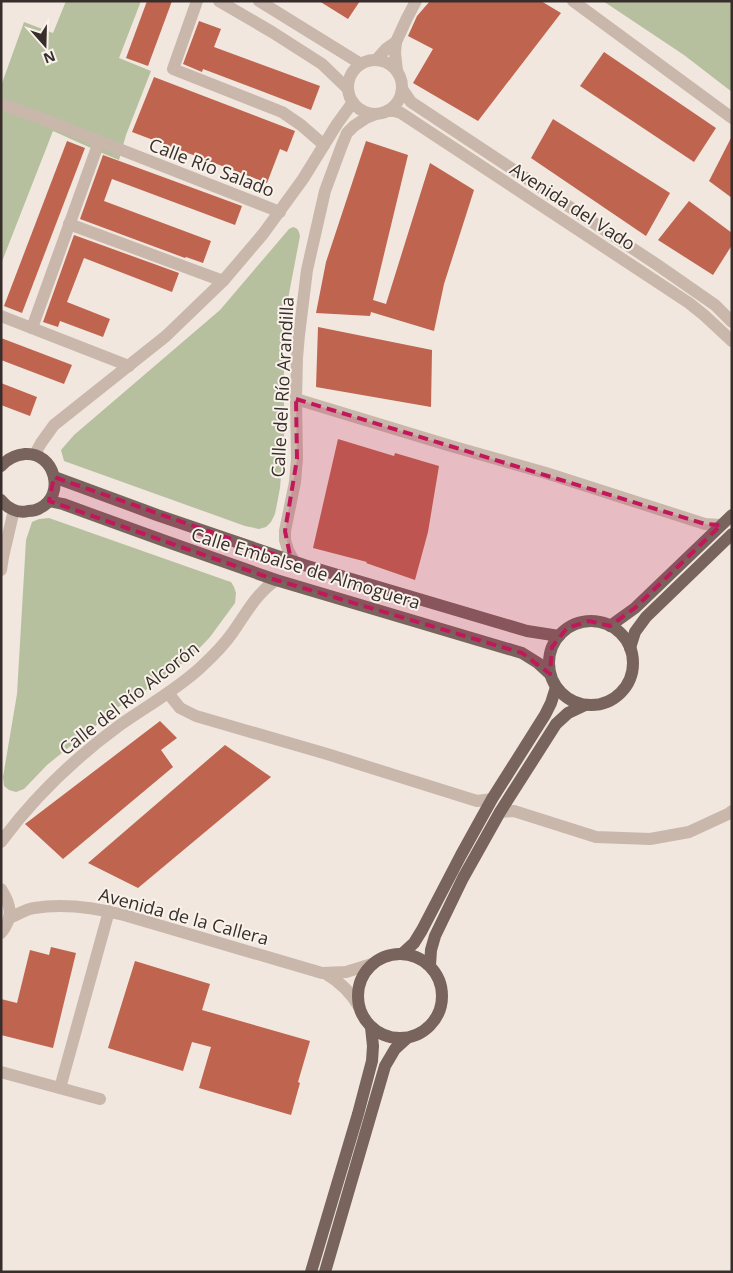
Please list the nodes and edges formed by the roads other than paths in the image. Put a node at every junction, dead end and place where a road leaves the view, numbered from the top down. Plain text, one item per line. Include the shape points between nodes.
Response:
1 (197, 1) edge
2 (218, 1) edge
3 (259, 1) edge
4 (416, 1) edge
5 (573, 1) edge
6 (396, 42) junction
7 (376, 60) junction
8 (361, 64) junction
9 (397, 71) junction
10 (348, 89) junction
11 (402, 89) junction
12 (353, 102) junction
13 (1, 104) edge
14 (389, 111) junction
15 (376, 114) junction
16 (732, 118) edge
17 (324, 145) junction
18 (98, 146) junction
19 (280, 212) junction
20 (69, 224) junction
21 (223, 281) junction
22 (1, 316) edge
23 (732, 322) edge
24 (32, 328) junction
25 (732, 341) edge
26 (129, 366) junction
27 (296, 399) junction
28 (35, 454) junction
29 (3, 461) edge
30 (54, 477) junction
31 (1, 500) edge
32 (49, 501) junction
33 (14, 510) junction
34 (732, 515) edge
35 (721, 525) junction
36 (732, 534) edge
37 (294, 561) junction
38 (1, 570) edge
39 (276, 580) junction
40 (610, 626) junction
41 (559, 636) junction
42 (630, 648) junction
43 (550, 674) junction
44 (556, 687) junction
45 (168, 693) junction
46 (585, 705) junction
47 (492, 799) junction
48 (732, 811) edge
49 (500, 812) junction
50 (1, 842) edge
51 (4, 894) edge
52 (32, 908) junction
53 (109, 911) junction
54 (9, 918) junction
55 (1, 933) edge
56 (402, 954) junction
57 (372, 964) junction
58 (430, 965) junction
59 (325, 973) junction
60 (359, 1008) junction
61 (371, 1027) junction
62 (407, 1038) junction
63 (1, 1072) edge
64 (60, 1088) junction
65 (100, 1099) dead end
66 (311, 1272) edge
67 (325, 1272) edge

1 - 17 street via 173,69 282,112
2 - 10 street via 322,64
3 - 8 street
4 - 6 street
5 - 16 street
6 - 7 street
6 - 9 street
7 - 8 street
7 - 9 street via 384,61
8 - 10 street via 353,72
9 - 11 street
10 - 12 street
11 - 14 street via 400,99
11 - 23 street, Avenida del Vado via 411,102 656,264 715,305
12 - 15 street via 361,111
12 - 17 street
13 - 18 street, Calle Río Salado
14 - 15 street
14 - 25 street, Avenida del Vado via 401,113 690,303
15 - 27 street, Calle del Río Arandilla via 347,133 326,192 307,270
17 - 19 street
18 - 19 street, Calle Río Salado via 132,154
18 - 20 street
19 - 21 street
20 - 21 street
20 - 24 street
21 - 26 street via 166,336
22 - 24 street
24 - 26 street
26 - 28 street via 54,425
27 - 35 street via 705,524
27 - 37 street, Calle del Río Arandilla via 297,459 285,531 288,550
28 - 29 main road
28 - 30 main road via 50,466
30 - 32 main road via 54,490
30 - 37 main road, Calle Embalse de Almoguera
31 - 33 main road
32 - 33 main road via 26,512
32 - 39 main road, Calle Embalse de Almoguera
33 - 38 street
34 - 35 main road
35 - 40 main road via 636,608
36 - 42 main road via 646,618 635,632
37 - 41 main road, Calle Embalse de Almoguera via 527,631
39 - 43 main road, Calle Embalse de Almoguera via 522,653
39 - 45 street, Calle del Río Alcorón via 253,602 214,654
40 - 41 main road via 588,621 567,628
40 - 42 main road via 626,639
41 - 43 main road via 552,647
42 - 46 main road via 632,674 624,689 612,700
43 - 44 main road
44 - 46 main road via 564,696
44 - 47 main road via 545,715
45 - 47 street via 180,708 196,716 477,801
45 - 50 street, Calle del Río Alcorón via 93,746 34,801
46 - 49 main road via 568,713 556,724
47 - 56 main road via 422,930
48 - 49 street via 689,832 650,839 596,837 514,811
49 - 58 main road via 435,936
51 - 52 street, Avenida de la Callera
51 - 54 street via 10,908
52 - 53 street, Avenida de la Callera
52 - 54 street, Avenida de la Callera
53 - 59 street, Avenida de la Callera
53 - 64 street
54 - 55 street
56 - 57 main road via 393,954
56 - 58 main road via 412,955
57 - 59 street, Avenida de la Callera via 346,972
57 - 60 main road via 360,984
58 - 62 main road via 442,989 441,1009 432,1024
59 - 60 street, Avenida de la Callera via 341,984
60 - 61 main road
61 - 62 main road via 389,1038
61 - 66 main road via 372,1061
62 - 67 main road via 395,1049 386,1066
63 - 64 street
64 - 65 street

